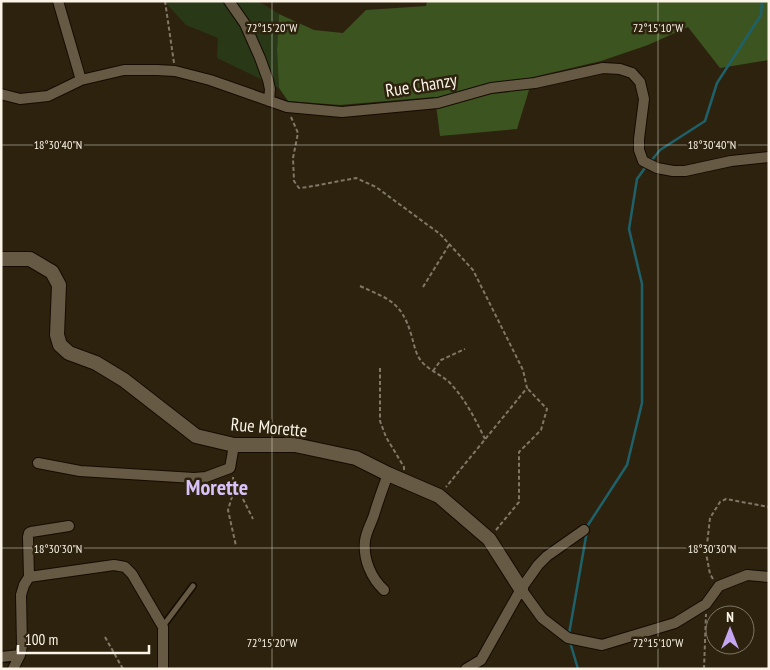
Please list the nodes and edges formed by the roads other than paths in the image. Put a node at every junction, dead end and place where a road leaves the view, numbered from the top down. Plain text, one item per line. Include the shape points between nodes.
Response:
1 (58, 1) edge
2 (229, 1) edge
3 (81, 80) junction
4 (1, 94) edge
5 (269, 101) junction
6 (769, 157) edge
7 (1, 258) edge
8 (234, 445) junction
9 (38, 463) dead end
10 (388, 474) junction
11 (69, 526) dead end
12 (584, 530) dead end
13 (29, 577) junction
14 (769, 577) edge
15 (193, 586) dead end
16 (520, 589) junction
17 (384, 590) dead end
18 (163, 627) junction
19 (20, 656) junction
20 (1, 657) edge
21 (13, 669) edge
22 (163, 669) edge
23 (466, 669) edge

1 - 3 street
2 - 5 street via 245,24 260,58 270,89
3 - 4 street, Rue Chanzy via 48,96 20,99
3 - 5 street, Rue Chanzy via 124,70 175,71
5 - 6 street, Rue Chanzy via 287,107 342,112 436,103 491,88 535,83 603,68 620,69 632,73 640,82 644,98 639,150 643,161 673,171
7 - 8 street, Rue Morette via 30,259 52,272 59,285 57,335 69,353 96,363 124,380 196,436
8 - 9 street via 230,468 206,477 80,471
8 - 10 street, Rue Morette via 295,445 356,458
10 - 16 street, Rue Morette via 439,496 488,540
10 - 17 street via 365,542 370,573
11 - 13 street via 29,533
12 - 16 street via 538,565
13 - 18 street via 114,565 125,567
13 - 19 street via 21,595
14 - 16 street via 747,575 719,586 706,604 675,623 602,644 568,638 542,618
15 - 18 lane
16 - 23 street via 481,660
18 - 22 street
19 - 20 street
19 - 21 street

